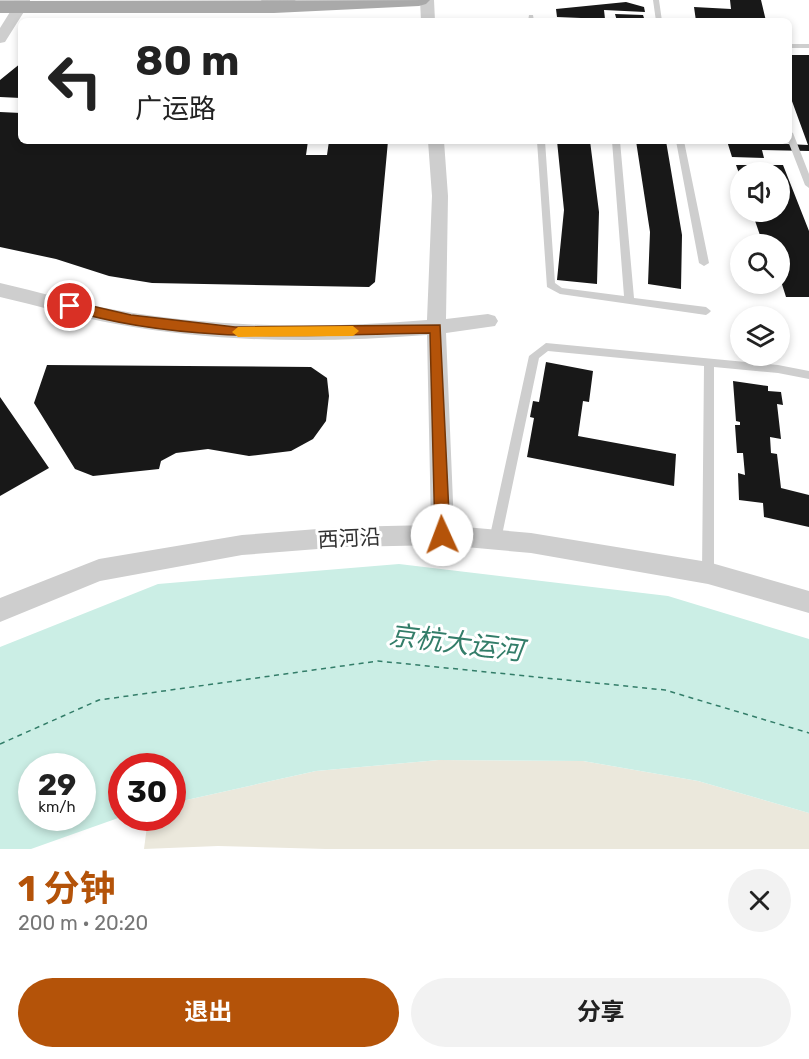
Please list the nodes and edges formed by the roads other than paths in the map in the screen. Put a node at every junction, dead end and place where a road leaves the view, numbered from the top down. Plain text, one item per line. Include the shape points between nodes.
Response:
1 (293, 0) edge
2 (418, 0) edge
3 (427, 0) edge
4 (656, 0) edge
5 (5, 4) edge
6 (428, 18) edge
7 (659, 18) edge
8 (0, 39) edge
9 (792, 46) edge
10 (809, 46) edge
11 (792, 141) edge
12 (436, 144) edge
13 (541, 144) edge
14 (616, 144) edge
15 (681, 144) edge
16 (809, 185) edge
17 (704, 263) dead end
18 (0, 291) edge
19 (629, 299) junction
20 (705, 311) dead end
21 (488, 321) dead end
22 (436, 328) junction
23 (710, 363) junction
24 (809, 375) edge
25 (442, 535) junction
26 (495, 540) junction
27 (708, 573) junction
28 (809, 603) edge
29 (0, 610) edge

1 - 5 lane
2 - 5 main road via 274,7
3 - 6 street
4 - 7 lane
5 - 8 street
9 - 10 lane
11 - 16 lane
12 - 22 street via 440,196
13 - 19 lane via 550,285 560,291
14 - 19 lane
15 - 17 lane
18 - 22 street via 131,320 235,332
19 - 20 lane
21 - 22 street
22 - 25 street
23 - 24 lane
23 - 26 lane via 546,347 534,356
23 - 27 lane
25 - 26 street, 西河沿
25 - 29 street, 西河沿 via 242,545 99,570
26 - 27 street, 西河沿
27 - 28 street, 西河沿

